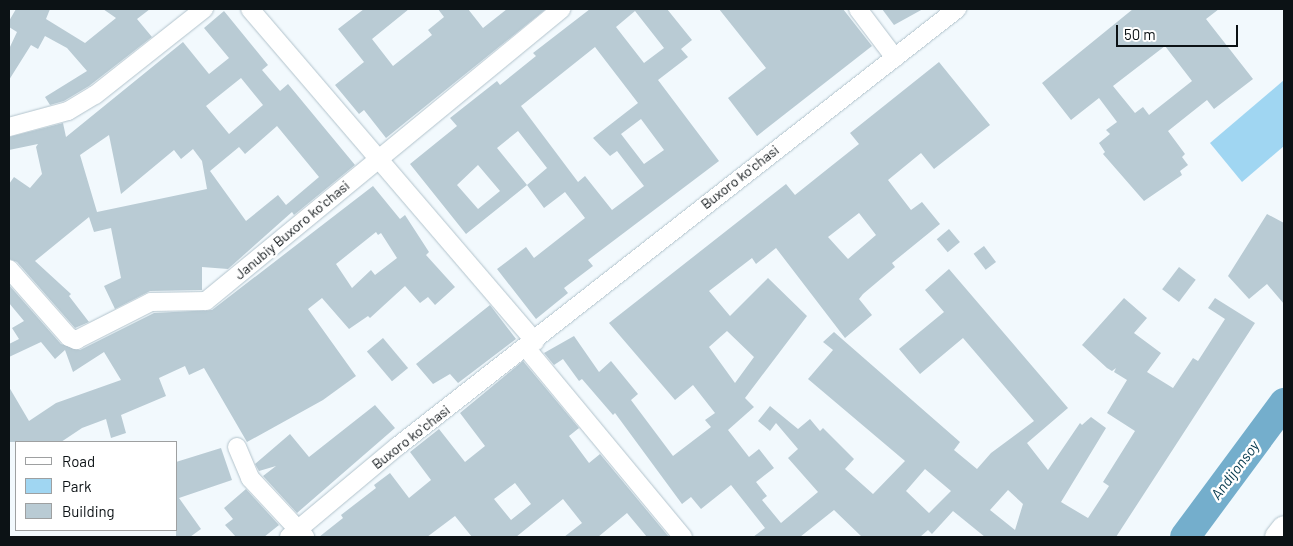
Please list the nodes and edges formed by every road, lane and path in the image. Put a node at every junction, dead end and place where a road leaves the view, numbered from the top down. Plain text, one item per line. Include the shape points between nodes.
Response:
1 (204, 9) edge
2 (250, 9) edge
3 (562, 9) edge
4 (858, 9) edge
5 (957, 9) edge
6 (895, 58) junction
7 (9, 127) edge
8 (378, 158) junction
9 (9, 269) edge
10 (530, 345) junction
11 (237, 447) dead end
12 (1284, 528) edge
13 (297, 534) edge
14 (683, 537) edge
15 (1277, 537) edge

1 - 7 street via 96,95 68,111
2 - 8 street
3 - 8 street, Janubiy Buxoro koʻchasi
4 - 6 street
5 - 6 street, Buxoro koʻchasi
6 - 10 street, Buxoro koʻchasi
8 - 9 street, Janubiy Buxoro koʻchasi via 206,301 151,302 76,340 69,337
8 - 10 street
10 - 13 street, Buxoro koʻchasi
10 - 14 street
11 - 13 street via 250,478
12 - 15 main road

